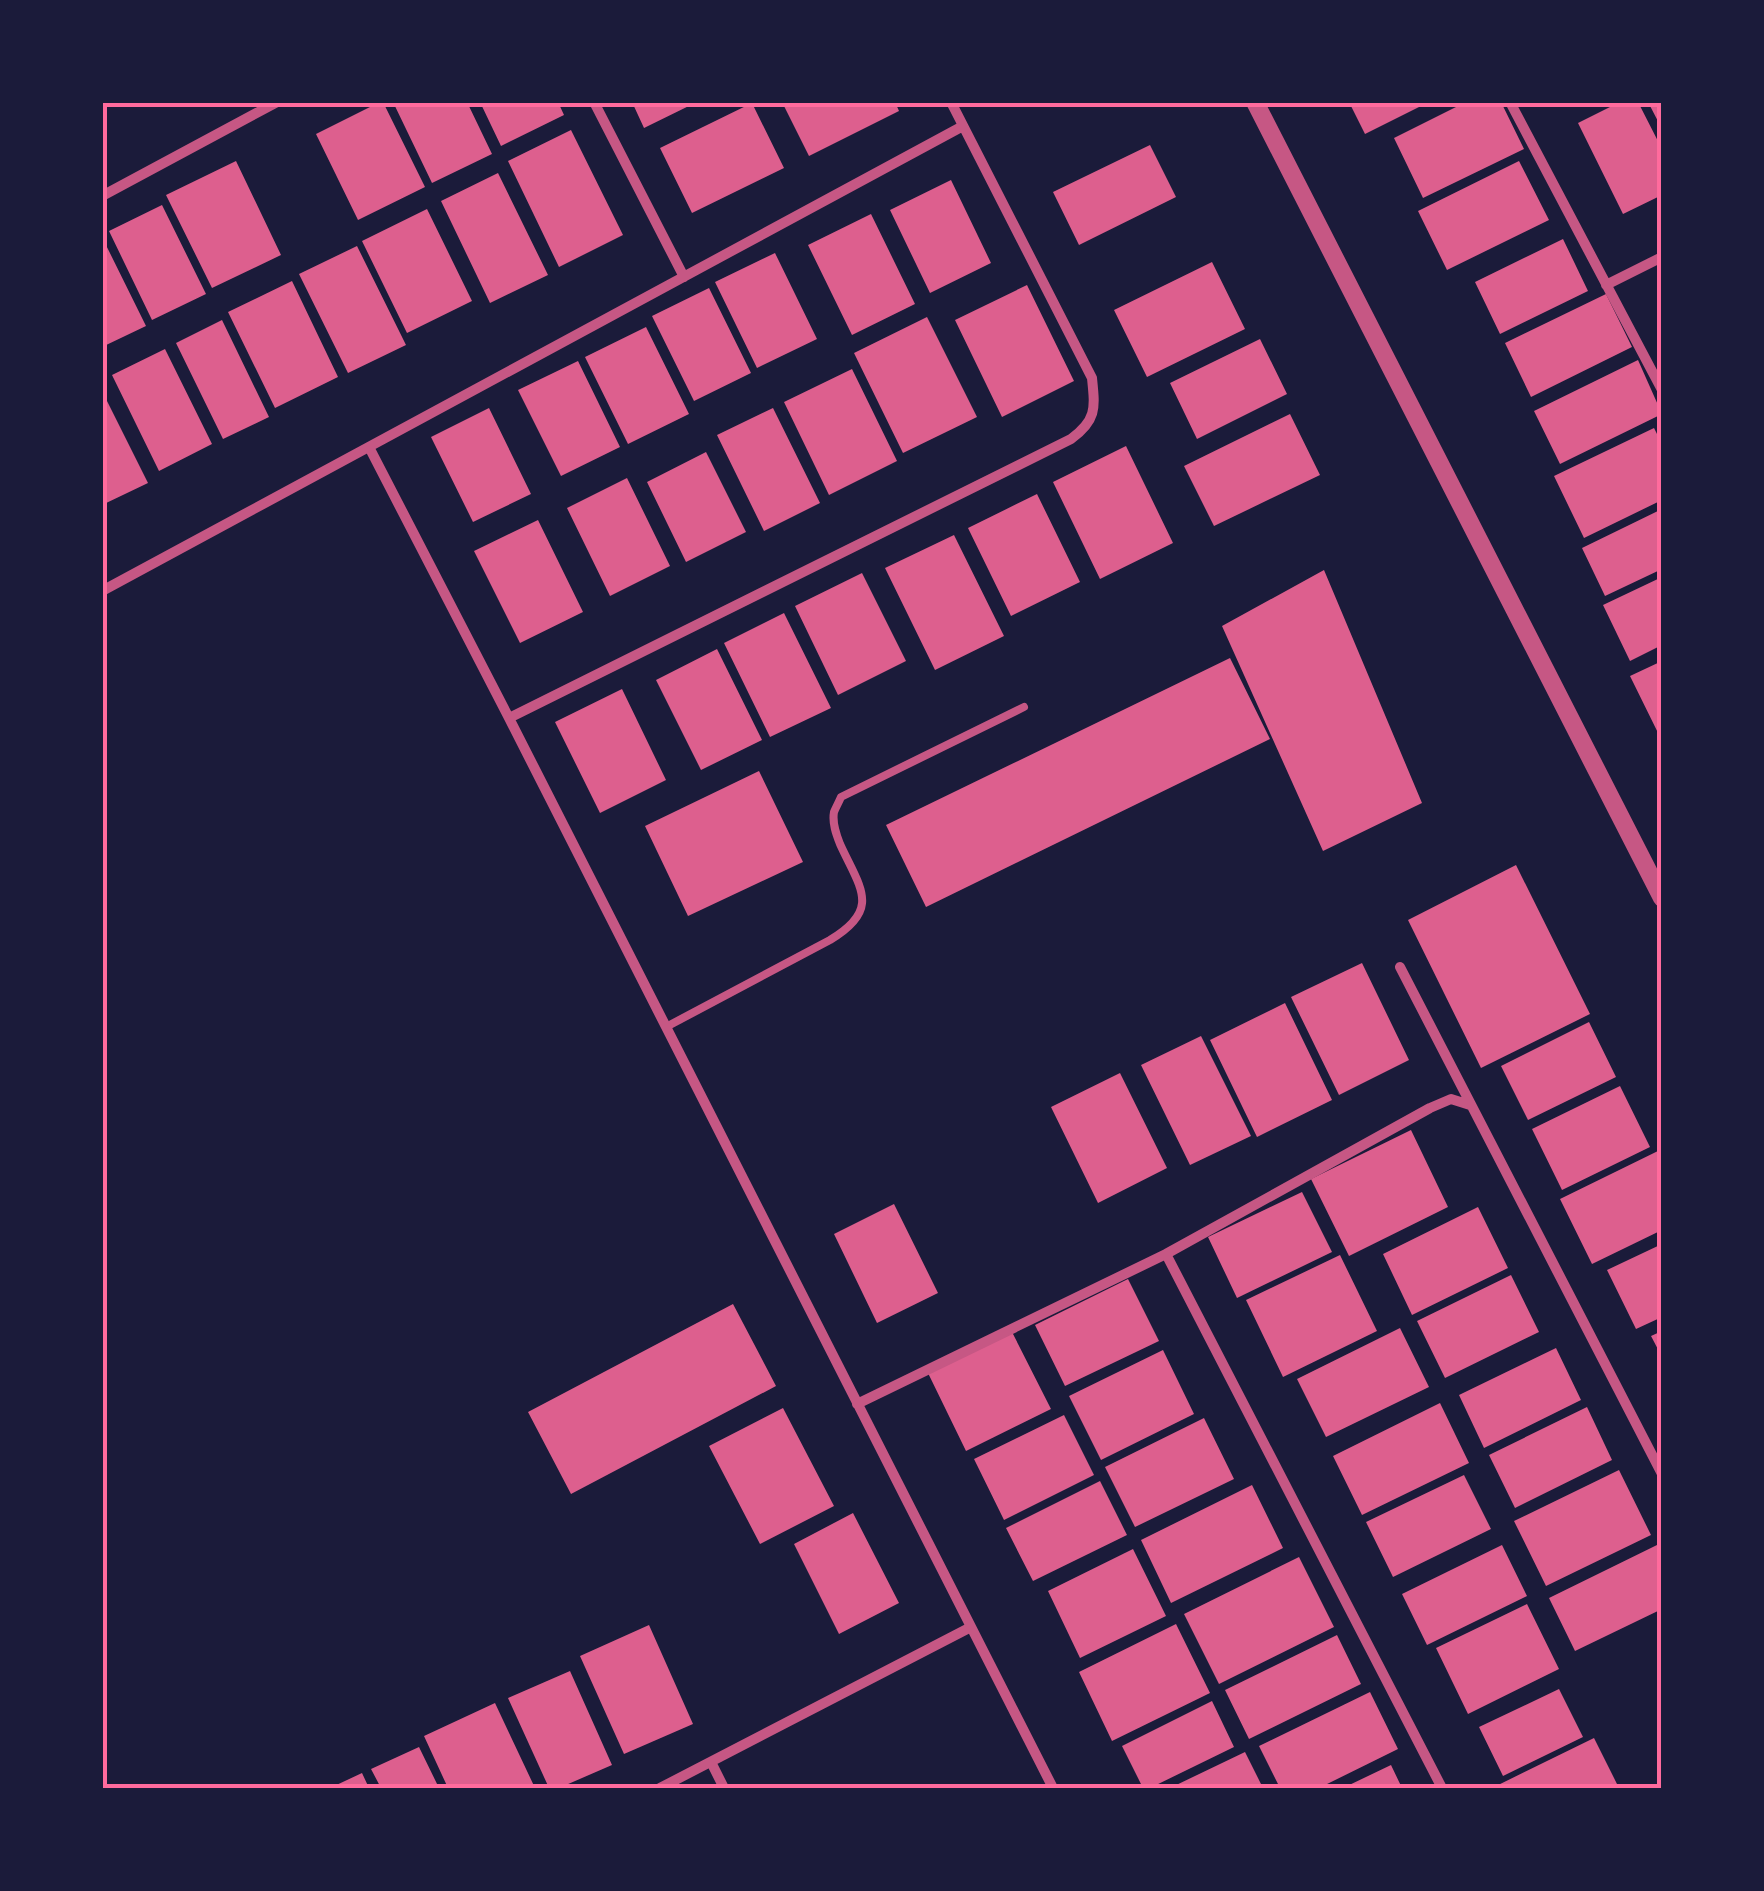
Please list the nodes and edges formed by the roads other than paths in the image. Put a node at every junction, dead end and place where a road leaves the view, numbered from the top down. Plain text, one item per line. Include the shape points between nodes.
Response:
1 (277, 102) edge
2 (594, 102) edge
3 (951, 102) edge
4 (1254, 102) edge
5 (1510, 102) edge
6 (963, 126) junction
7 (102, 196) edge
8 (1662, 257) edge
9 (684, 277) junction
10 (1606, 285) junction
11 (1662, 390) edge
12 (368, 447) junction
13 (102, 591) edge
14 (1024, 707) dead end
15 (510, 718) junction
16 (1662, 898) edge
17 (1400, 968) dead end
18 (666, 1027) junction
19 (1470, 1104) junction
20 (1166, 1254) junction
21 (857, 1404) junction
22 (1662, 1474) edge
23 (971, 1627) junction
24 (711, 1762) junction
25 (660, 1788) edge
26 (724, 1788) edge
27 (1053, 1788) edge
28 (1442, 1788) edge

1 - 7 street
2 - 9 street
3 - 6 street
4 - 16 street
5 - 10 street
6 - 9 street
6 - 15 street via 1092,378 1094,407 1086,428
8 - 10 street
9 - 12 street
10 - 11 street
12 - 13 street
12 - 15 street
14 - 18 lane via 841,797 835,831 863,897 859,915 830,940
15 - 18 street
17 - 19 street
18 - 21 street
19 - 20 street via 1451,1099 1430,1108
19 - 22 street
20 - 21 street
20 - 28 street
21 - 23 street
23 - 24 street
23 - 27 street
24 - 25 street
24 - 26 street

